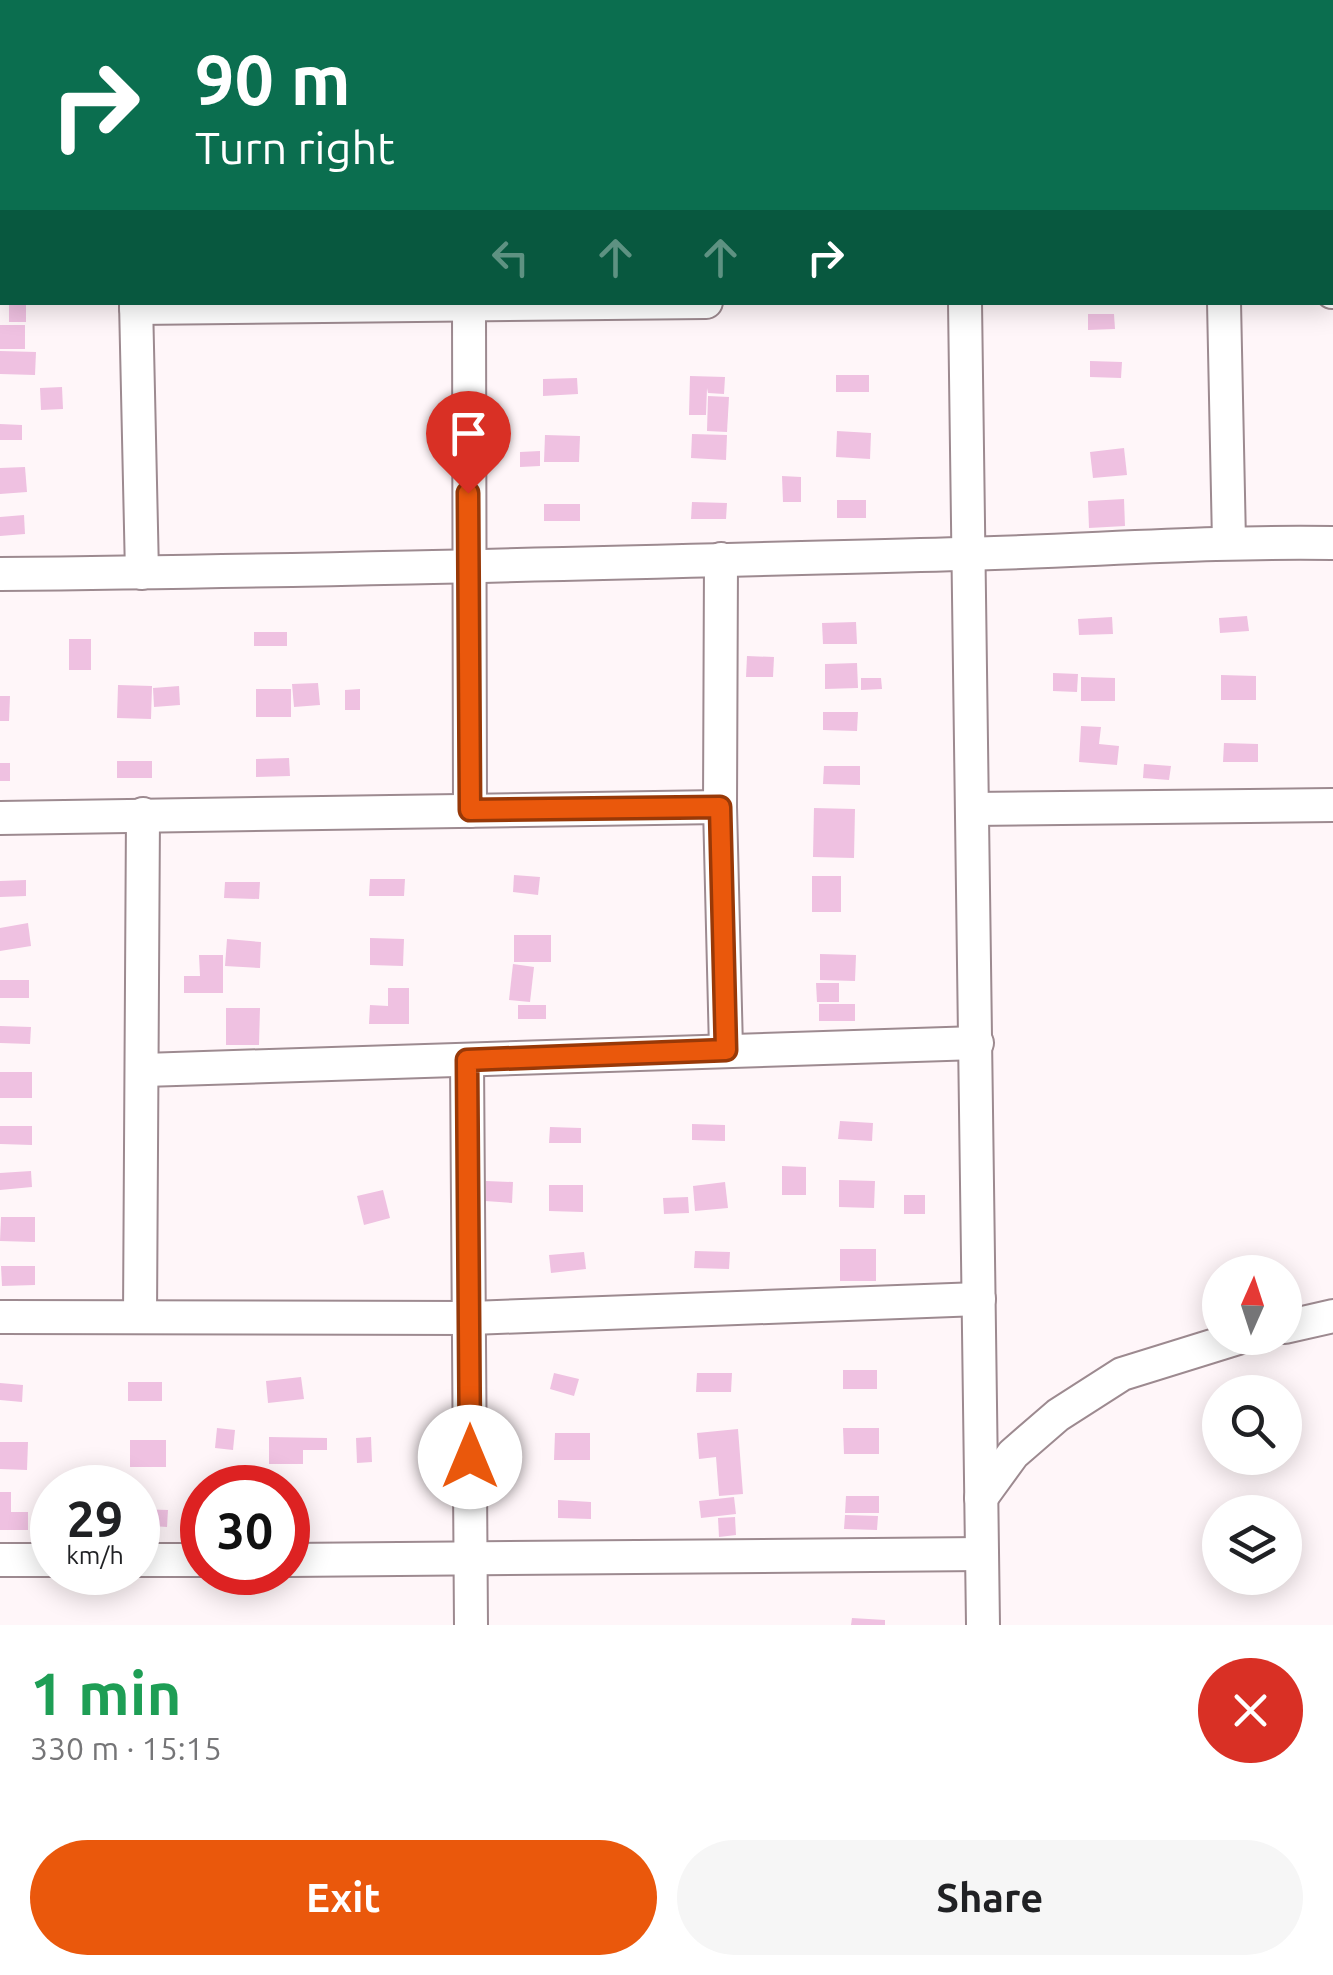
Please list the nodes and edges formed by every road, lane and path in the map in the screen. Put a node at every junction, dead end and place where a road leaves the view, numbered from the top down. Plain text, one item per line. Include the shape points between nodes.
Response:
1 (136, 305) edge
2 (564, 305) edge
3 (965, 305) edge
4 (1224, 305) edge
5 (469, 307) junction
6 (1229, 542) junction
7 (1333, 543) edge
8 (968, 554) junction
9 (721, 559) junction
10 (468, 567) junction
11 (142, 572) junction
12 (0, 574) edge
13 (1333, 806) edge
14 (720, 807) junction
15 (972, 809) junction
16 (470, 810) junction
17 (144, 814) junction
18 (0, 818) edge
19 (977, 1043) junction
20 (726, 1050) junction
21 (467, 1060) junction
22 (144, 1070) junction
23 (979, 1298) junction
24 (1333, 1316) edge
25 (0, 1317) edge
26 (140, 1317) junction
27 (471, 1318) junction
28 (1302, 1322) edge
29 (1202, 1349) edge
30 (981, 1498) junction
31 (982, 1554) junction
32 (0, 1560) edge
33 (30, 1560) edge
34 (310, 1560) edge
35 (470, 1561) junction
36 (471, 1625) edge
37 (982, 1625) edge

1 - 5 street
1 - 11 street
2 - 5 street
3 - 8 street
4 - 6 street
5 - 10 street
6 - 7 street
6 - 8 street
8 - 9 street
8 - 15 street
9 - 10 street
9 - 14 street
10 - 11 street
10 - 16 street
11 - 12 street
13 - 15 street
14 - 16 street
14 - 20 street
15 - 19 street
16 - 17 street
17 - 18 street
17 - 22 street
19 - 20 street
19 - 23 street
20 - 21 street
21 - 22 street
21 - 27 street
22 - 26 street
23 - 27 street
23 - 30 street
24 - 28 street
25 - 26 street
26 - 27 street
27 - 35 street
29 - 30 street via 1122,1374 1058,1414 1013,1454
30 - 31 street
31 - 35 street
31 - 37 street
32 - 33 street
34 - 35 street
35 - 36 street

